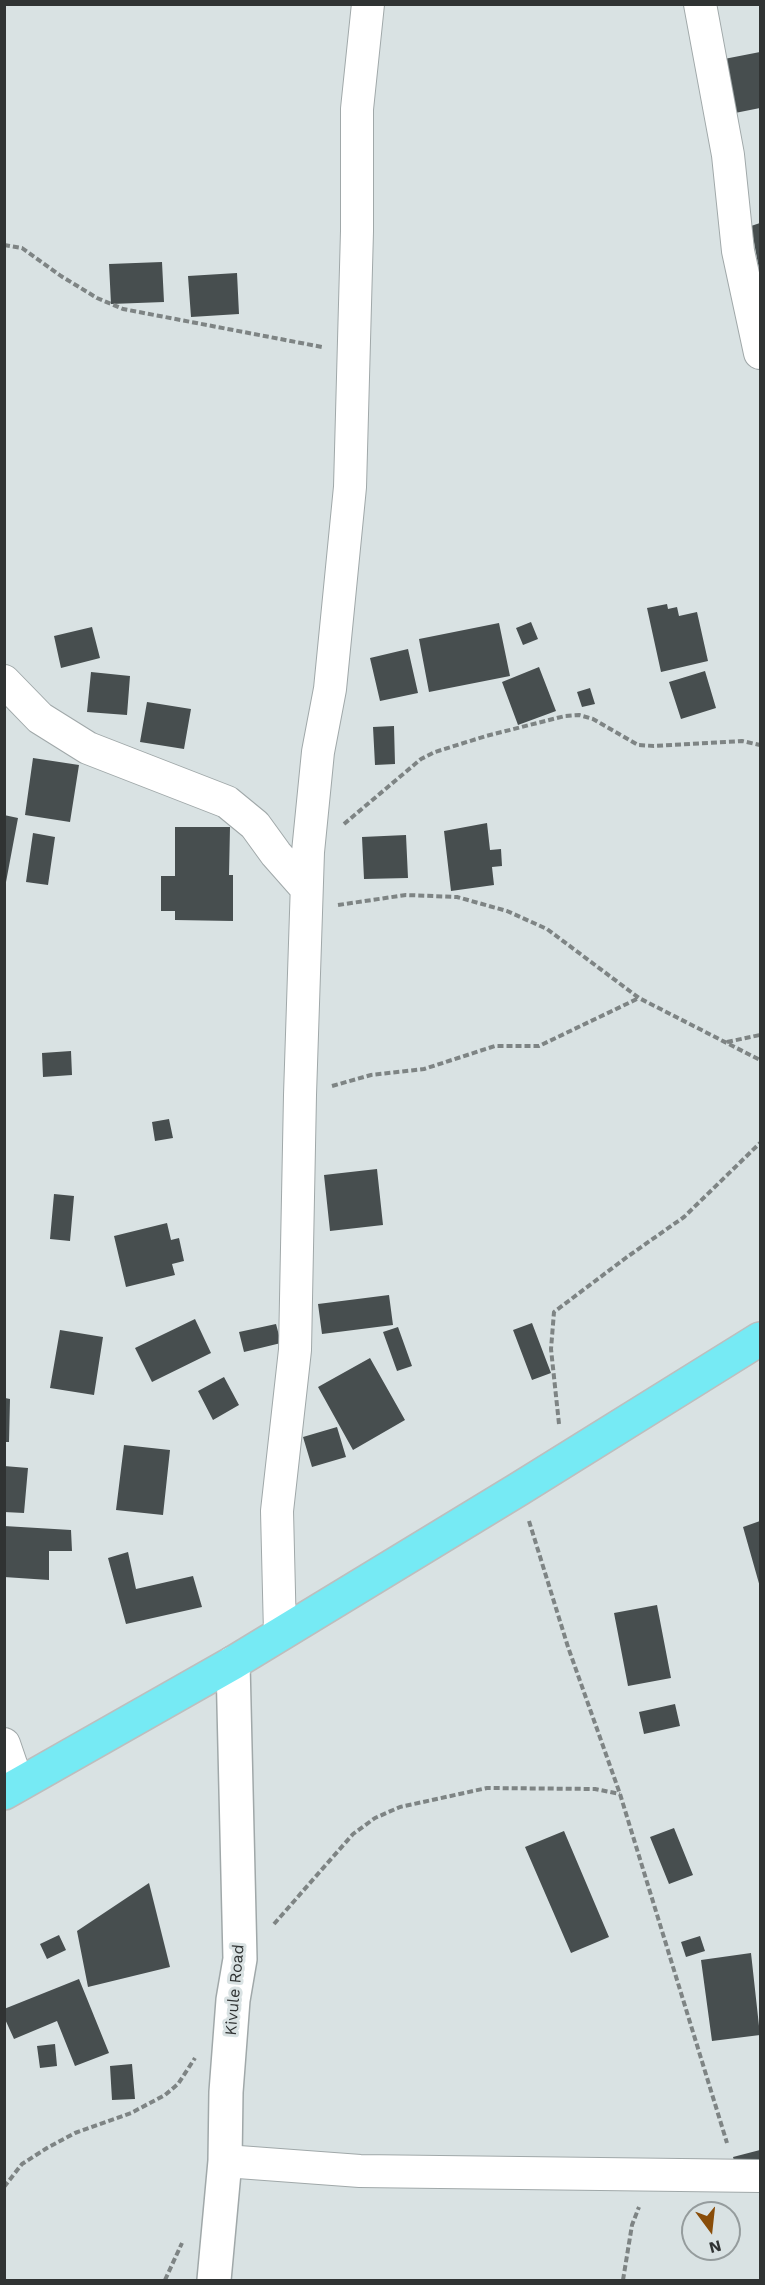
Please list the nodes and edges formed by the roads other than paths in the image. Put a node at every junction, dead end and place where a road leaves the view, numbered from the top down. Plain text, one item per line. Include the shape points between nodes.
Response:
1 (368, 4) edge
2 (700, 4) edge
3 (760, 353) edge
4 (4, 681) edge
5 (306, 898) junction
6 (760, 1339) edge
7 (280, 1633) junction
8 (233, 1663) junction
9 (4, 1744) edge
10 (11, 1789) edge
11 (225, 2161) junction
12 (749, 2176) edge
13 (214, 2280) edge

1 - 5 street via 357,109 350,487 330,689 318,752
2 - 3 street via 728,154 738,251
4 - 5 street via 40,718 88,748 227,802 255,825
5 - 7 street via 295,1350 277,1511
6 - 7 main road
7 - 8 main road
8 - 10 main road
8 - 11 street, Kivule Road via 240,1959 226,2092
9 - 10 street
11 - 12 street via 360,2171
11 - 13 street, Kivule Road

